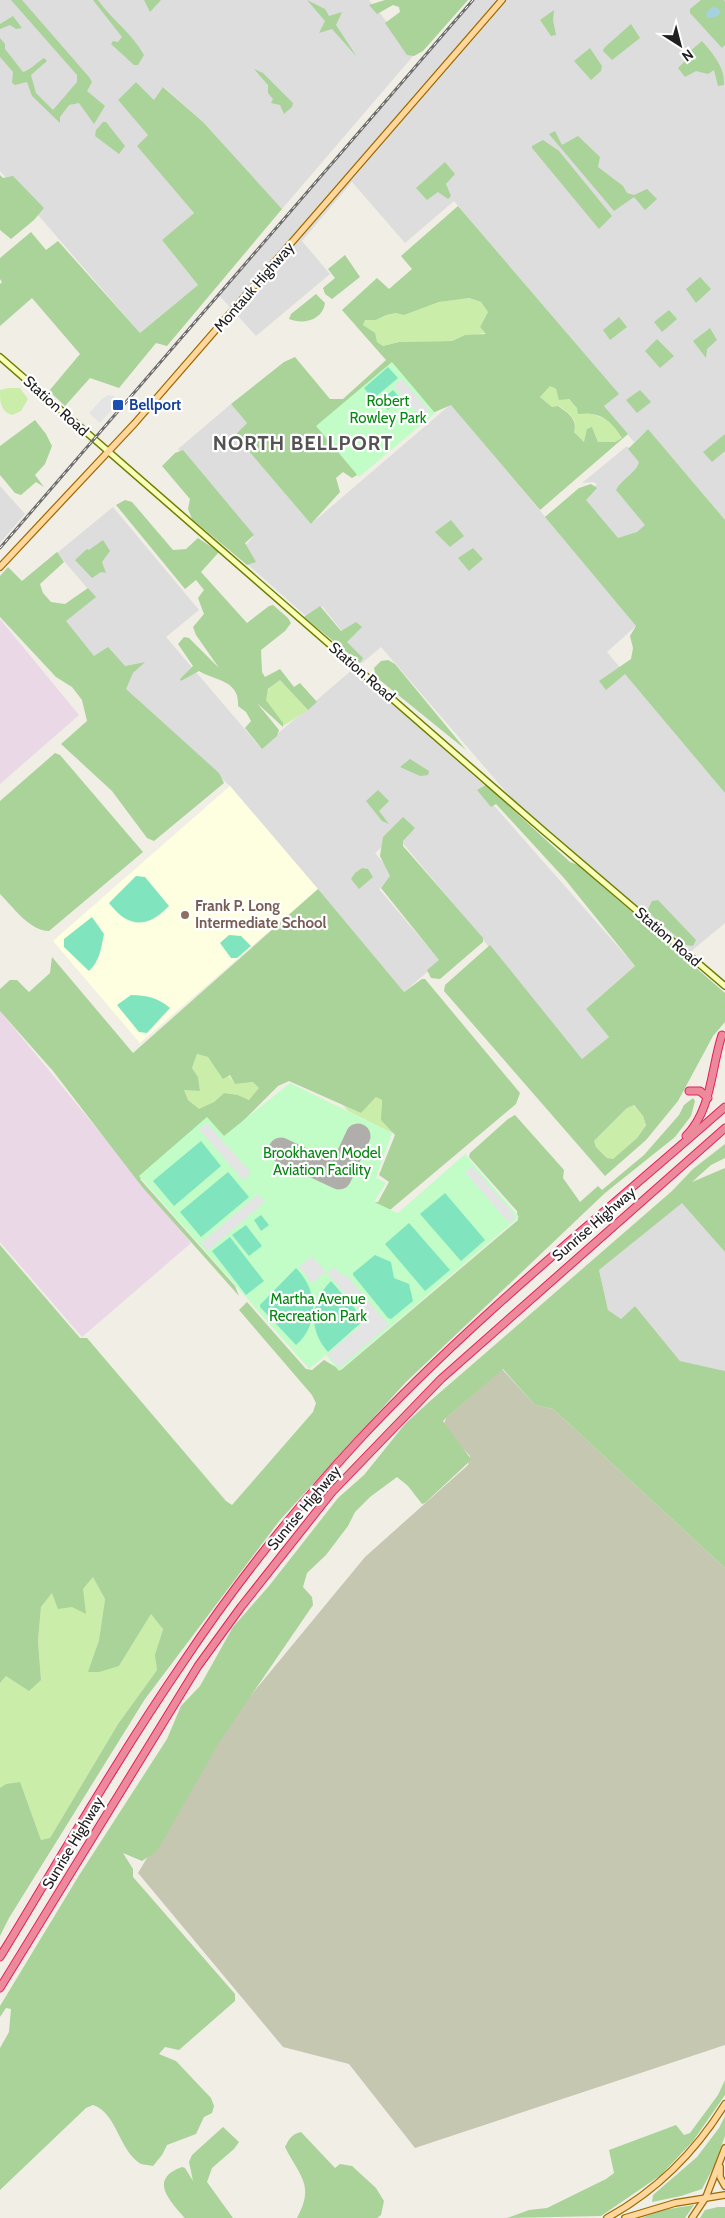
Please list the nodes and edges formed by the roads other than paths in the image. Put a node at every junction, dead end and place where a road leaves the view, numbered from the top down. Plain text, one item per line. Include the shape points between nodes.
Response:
1 (502, 0) edge
2 (0, 357) edge
3 (108, 452) junction
4 (0, 567) edge
5 (725, 986) edge
6 (722, 1034) dead end
7 (689, 1091) dead end
8 (708, 1098) junction
9 (725, 1107) edge
10 (725, 1128) edge
11 (725, 1134) edge
12 (654, 1169) junction
13 (677, 1169) junction
14 (0, 1957) edge
15 (0, 1988) edge
16 (725, 2104) edge
17 (725, 2148) edge
18 (721, 2159) junction
19 (725, 2186) edge
20 (725, 2195) edge
21 (706, 2197) junction
22 (607, 2218) edge
23 (625, 2218) edge
24 (692, 2218) edge

1 - 3 main road, Montauk Highway
2 - 3 main road, Station Road
3 - 4 main road, Montauk Highway
3 - 5 main road, Station Road
6 - 8 highway
7 - 8 highway via 700,1091
8 - 12 highway via 694,1127
9 - 12 highway, Sunrise Highway
10 - 13 highway, Sunrise Highway
11 - 13 highway
12 - 14 highway, Sunrise Highway via 427,1370 314,1491 236,1587 182,1663
13 - 15 highway, Sunrise Highway via 441,1379 332,1492 198,1666
16 - 22 main road via 675,2167 640,2197
17 - 18 main road
18 - 19 main road via 719,2174
18 - 21 main road
20 - 21 main road
21 - 23 main road via 665,2205
21 - 24 main road

